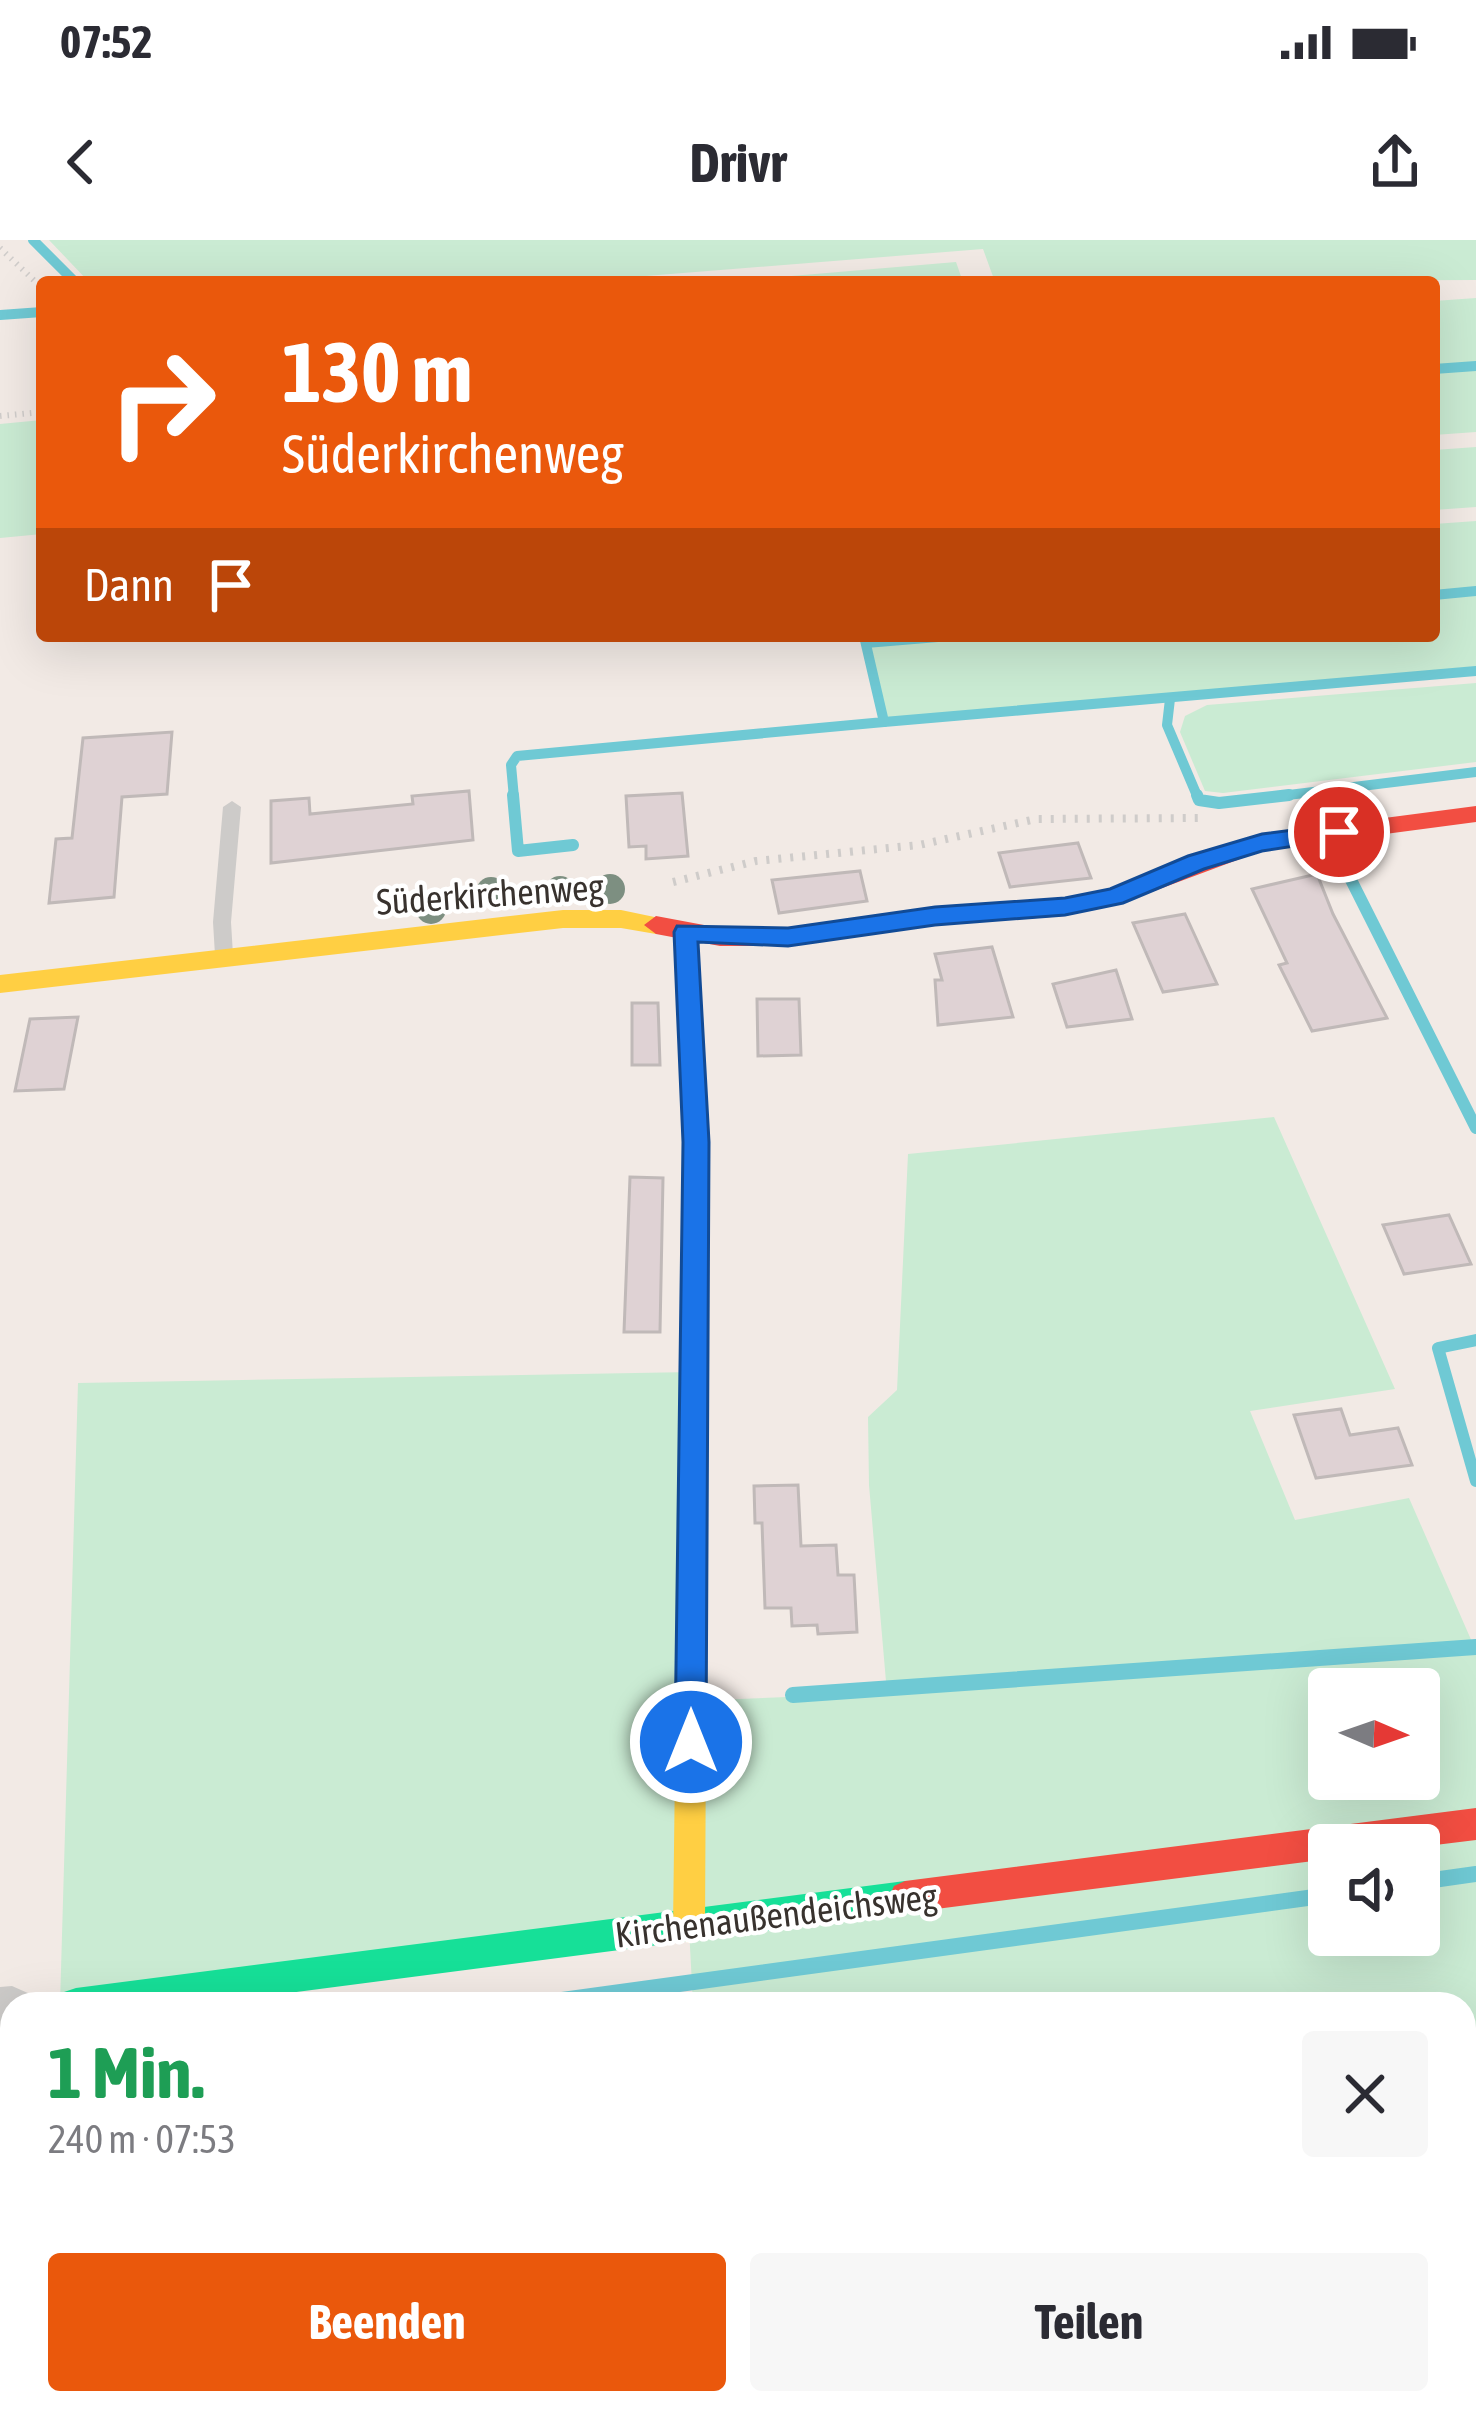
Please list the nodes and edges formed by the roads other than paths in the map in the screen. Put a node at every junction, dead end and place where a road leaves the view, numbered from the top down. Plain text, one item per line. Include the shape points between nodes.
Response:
1 (232, 807) dead end
2 (1476, 814) edge
3 (686, 932) junction
4 (224, 955) junction
5 (0, 985) edge
6 (1476, 1824) edge
7 (689, 1927) junction
8 (172, 1992) edge

1 - 4 lane
2 - 3 street, Süderkirchenweg via 1262,842 1079,904 788,937
3 - 4 street, Süderkirchenweg via 621,919 563,919
3 - 7 street via 696,1142
4 - 5 street, Süderkirchenweg
6 - 7 street, Kirchenaußendeichsweg
7 - 8 street, Kirchenaußendeichsweg

